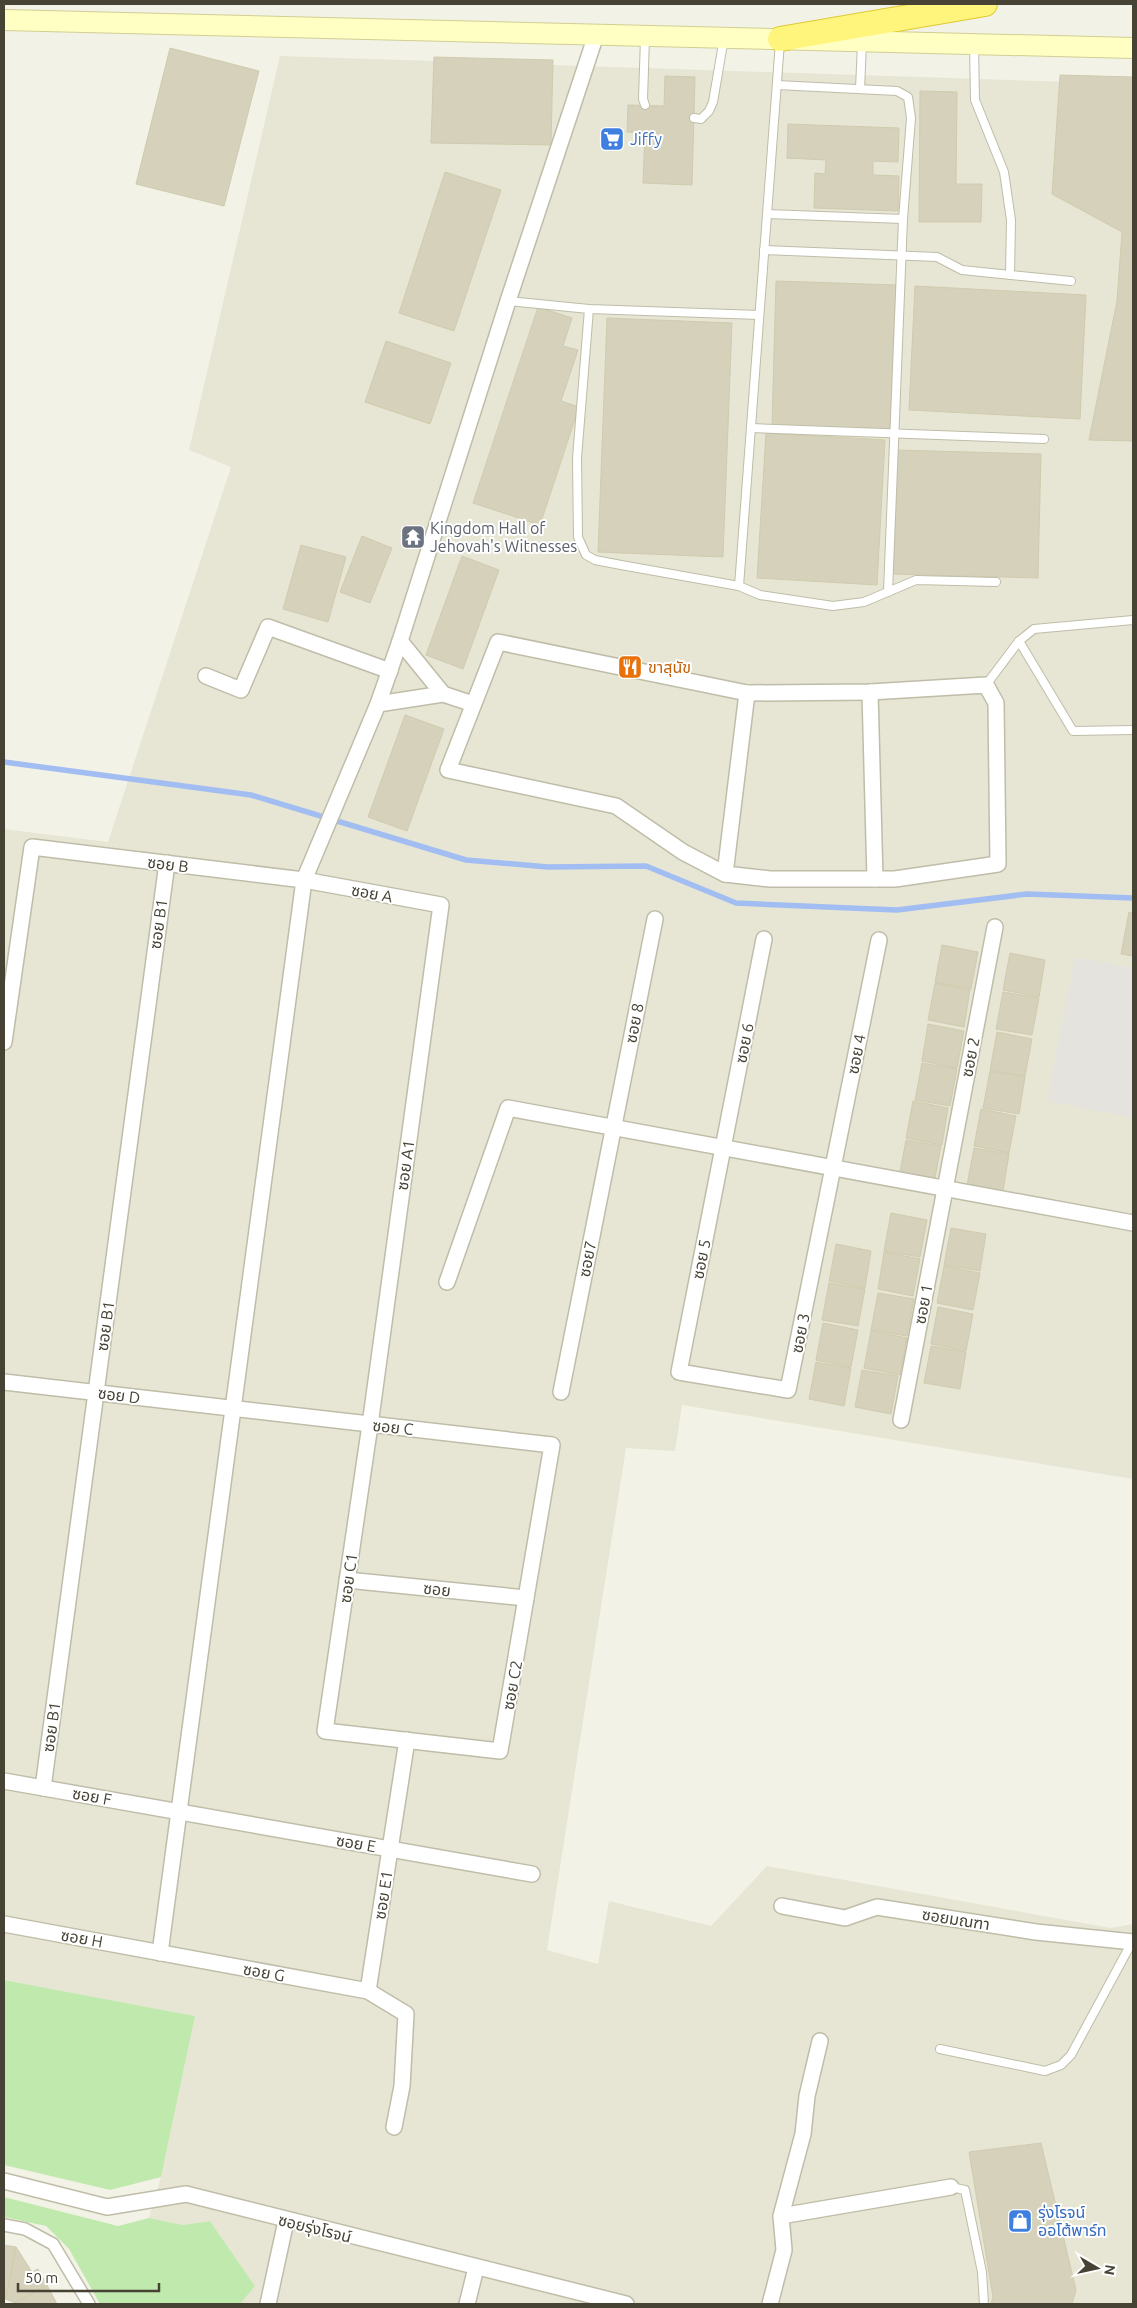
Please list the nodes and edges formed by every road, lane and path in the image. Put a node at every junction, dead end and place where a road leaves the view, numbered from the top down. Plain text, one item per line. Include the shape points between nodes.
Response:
1 (985, 4) edge
2 (4, 20) edge
3 (596, 35) junction
4 (646, 36) junction
5 (724, 38) junction
6 (780, 39) junction
7 (862, 41) junction
8 (974, 43) junction
9 (1133, 48) edge
10 (777, 85) junction
11 (860, 89) junction
12 (645, 105) dead end
13 (694, 118) dead end
14 (767, 214) junction
15 (903, 219) junction
16 (764, 250) junction
17 (902, 254) junction
18 (1010, 275) junction
19 (1070, 281) dead end
20 (508, 301) junction
21 (589, 309) junction
22 (760, 315) junction
23 (751, 428) junction
24 (894, 433) junction
25 (1044, 439) dead end
26 (996, 582) dead end
27 (738, 586) junction
28 (888, 592) junction
29 (1133, 620) edge
30 (1018, 641) junction
31 (400, 642) junction
32 (390, 671) junction
33 (206, 676) dead end
34 (986, 685) junction
35 (870, 692) junction
36 (746, 693) junction
37 (443, 694) junction
38 (378, 704) junction
39 (474, 704) junction
40 (1133, 730) edge
41 (166, 863) junction
42 (725, 874) junction
43 (875, 879) junction
44 (304, 880) junction
45 (441, 905) joint
46 (655, 919) dead end
47 (995, 927) dead end
48 (764, 938) dead end
49 (879, 940) dead end
50 (4, 1042) edge
51 (613, 1127) junction
52 (723, 1147) junction
53 (834, 1168) junction
54 (945, 1188) junction
55 (1133, 1223) edge
56 (447, 1282) dead end
57 (679, 1372) joint
58 (4, 1382) edge
59 (561, 1392) dead end
60 (96, 1393) junction
61 (234, 1409) junction
62 (900, 1420) dead end
63 (370, 1424) junction
64 (552, 1445) joint
65 (347, 1580) junction
66 (526, 1598) junction
67 (325, 1730) joint
68 (407, 1740) junction
69 (4, 1781) edge
70 (42, 1788) junction
71 (180, 1812) junction
72 (390, 1849) junction
73 (532, 1874) dead end
74 (782, 1906) dead end
75 (4, 1924) edge
76 (1132, 1942) edge
77 (160, 1953) junction
78 (368, 1991) junction
79 (820, 2041) dead end
80 (940, 2049) dead end
81 (394, 2127) dead end
82 (4, 2181) edge
83 (951, 2187) joint
84 (781, 2216) junction
85 (286, 2221) junction
86 (4, 2224) edge
87 (476, 2268) junction
88 (89, 2304) edge
89 (268, 2304) edge
90 (467, 2304) edge
91 (626, 2304) edge
92 (770, 2304) edge
93 (984, 2304) edge

1 - 6 highway
2 - 3 main road
3 - 4 main road
3 - 20 street
4 - 5 main road
4 - 12 lane via 642,99
5 - 6 main road
5 - 13 lane via 713,102 701,119
6 - 7 main road
6 - 10 lane
7 - 8 main road
7 - 11 lane
8 - 9 main road
8 - 18 lane via 975,100 1004,172 1011,220
10 - 11 lane
10 - 14 lane
11 - 15 lane via 897,91 908,97 911,118
14 - 15 lane
14 - 16 lane
15 - 17 lane
16 - 17 lane
16 - 22 lane
17 - 18 lane via 937,257 962,270
17 - 24 lane
18 - 19 lane
20 - 21 lane
20 - 31 street
21 - 22 lane
21 - 27 lane via 577,458 578,537 586,554 595,560 621,566
22 - 23 lane
23 - 24 lane
23 - 27 lane
24 - 25 lane
24 - 28 lane
26 - 28 lane via 916,580
27 - 28 lane via 760,595 833,606 864,602
29 - 30 lane via 1034,629
30 - 34 lane
30 - 40 lane via 1073,731
31 - 32 street
31 - 37 street
32 - 33 street via 268,627 241,690
32 - 38 street
34 - 35 street
34 - 43 street via 996,703 998,864
35 - 36 street
35 - 43 street
36 - 39 street via 498,642
36 - 42 street
37 - 38 street
37 - 39 street
38 - 44 street
39 - 42 street via 448,770 616,806 683,852
41 - 44 street, ซอย B
41 - 50 street, ซอย B via 32,847
41 - 60 street, ซอย B1
42 - 43 street via 770,879
44 - 45 street, ซอย A
44 - 61 street
45 - 63 street, ซอย A1
46 - 51 street, ซอย 8
47 - 54 street, ซอย 2
48 - 52 street, ซอย 6
49 - 53 street, ซอย 4
51 - 52 street
51 - 56 street via 508,1108
51 - 59 street, ซอย7
52 - 53 street
52 - 57 street, ซอย 5
53 - 54 street
53 - 57 street, ซอย 3 via 788,1390
54 - 55 street
54 - 62 street, ซอย 1
58 - 60 street, ซอย D
60 - 61 street, ซอย D
60 - 70 street, ซอย B1
61 - 63 street, ซอย C
61 - 71 street
63 - 64 street, ซอย C
63 - 65 street, ซอย C1
64 - 66 street, ซอย C2
65 - 66 street, ซอย
65 - 67 street, ซอย C1
66 - 68 street, ซอย C2 via 500,1751
67 - 68 street, ซอย C2
68 - 72 street, ซอย E1
69 - 70 street, ซอย F
70 - 71 street, ซอย F
71 - 72 street, ซอย E
71 - 77 street
72 - 73 street, ซอย E
72 - 78 street, ซอย E1
74 - 76 street, ซอยมณฑา via 845,1918 877,1906 1036,1932
75 - 77 street, ซอย H
76 - 80 lane via 1071,2055 1061,2065 1045,2070
77 - 78 street, ซอย G
78 - 81 street via 406,2014 402,2086
79 - 84 street via 807,2096 803,2134
82 - 85 street, ซอยรุ่งโรจน์ via 107,2207 186,2194
83 - 84 street
83 - 93 lane via 965,2190 982,2272
84 - 92 street via 784,2250
85 - 87 street, ซอยรุ่งโรจน์
85 - 89 street
86 - 88 street via 25,2229 52,2244
87 - 90 street
87 - 91 street, ซอยรุ่งโรจน์

